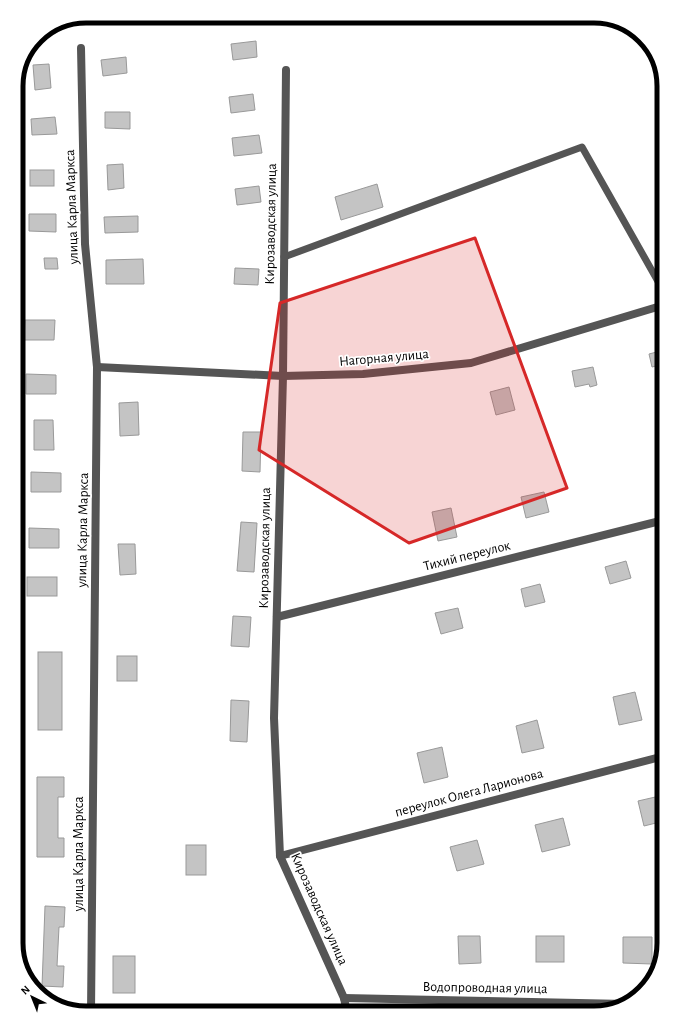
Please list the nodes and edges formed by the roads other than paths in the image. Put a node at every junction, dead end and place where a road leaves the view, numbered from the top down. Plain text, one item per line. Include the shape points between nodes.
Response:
1 (81, 48) dead end
2 (286, 70) dead end
3 (284, 257) junction
4 (657, 280) edge
5 (657, 307) edge
6 (98, 367) junction
7 (283, 376) junction
8 (657, 522) edge
9 (277, 617) junction
10 (657, 758) edge
11 (280, 856) junction
12 (344, 998) junction
13 (611, 1004) edge
14 (91, 1006) edge
15 (346, 1006) edge

1 - 6 street, улица Карла Маркса via 85,244
2 - 3 street, Кирозаводская улица
3 - 4 lane via 582,147
3 - 7 street, Кирозаводская улица
5 - 7 street, Нагорная улица via 472,363 363,374
6 - 7 street, Нагорная улица
6 - 14 street, улица Карла Маркса
7 - 9 street, Кирозаводская улица
8 - 9 street, Тихий переулок
9 - 11 street, Кирозаводская улица via 274,718
10 - 11 street, переулок Олега Ларионова
11 - 12 street, Кирозаводская улица
12 - 13 street, Водопроводная улица
12 - 15 street, Кирозаводская улица

